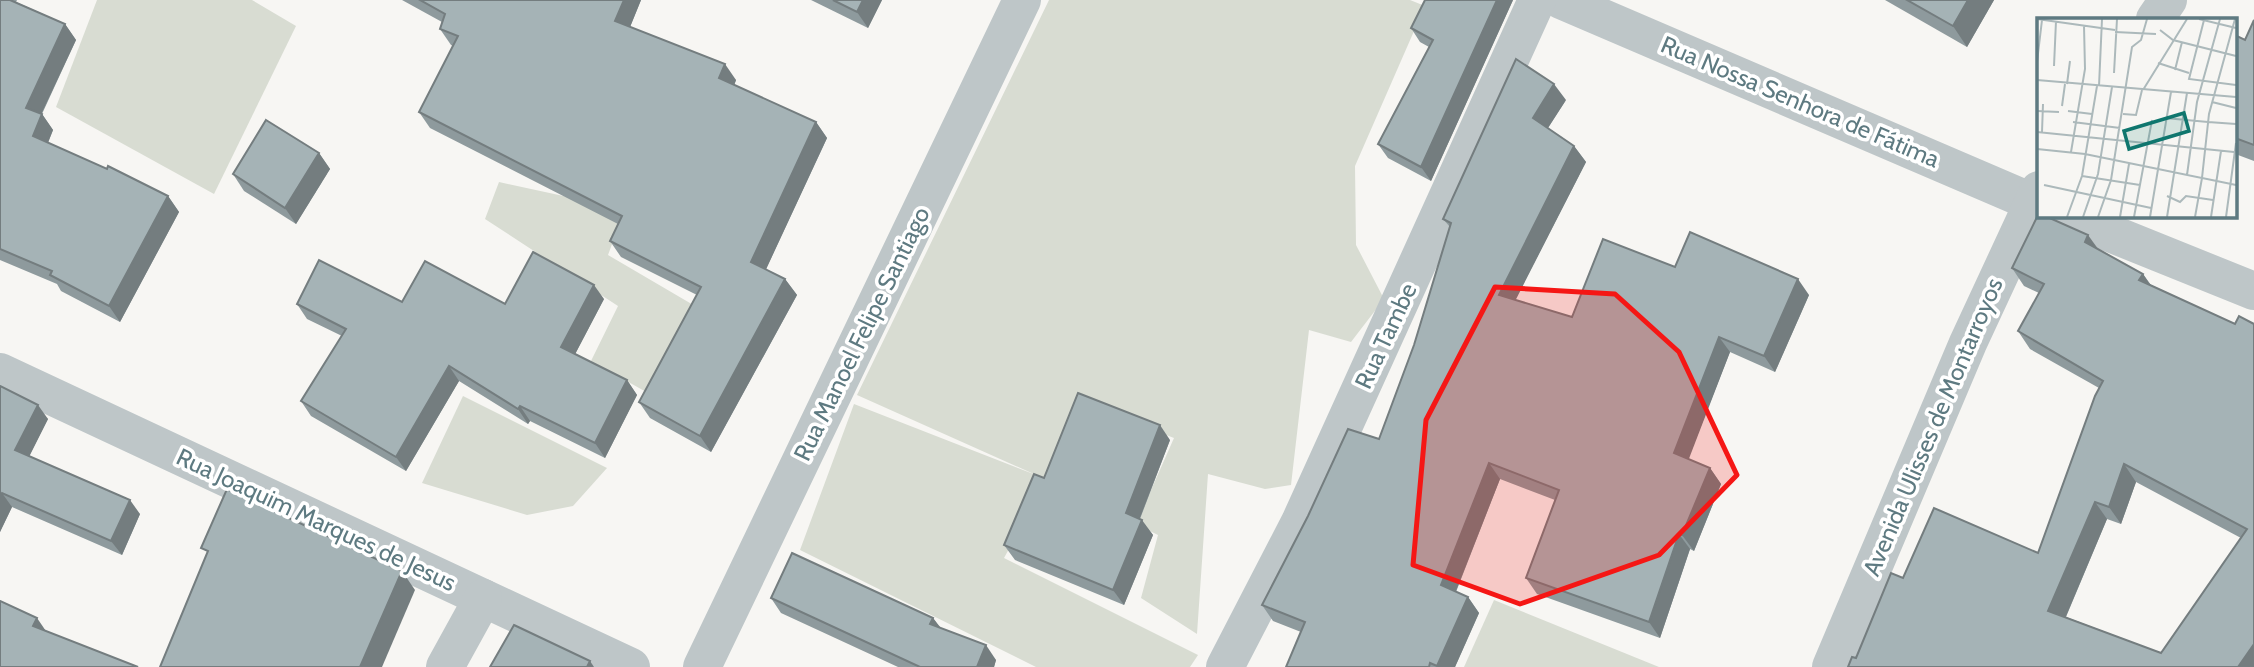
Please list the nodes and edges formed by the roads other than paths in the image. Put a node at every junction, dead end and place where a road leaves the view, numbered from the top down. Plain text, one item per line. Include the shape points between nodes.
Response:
1 (1022, 0) edge
2 (1537, 0) edge
3 (1561, 0) edge
4 (2168, 0) edge
5 (2156, 18) edge
6 (2037, 200) edge
7 (2037, 216) edge
8 (2077, 217) edge
9 (2254, 291) edge
10 (0, 372) edge
11 (484, 598) junction
12 (445, 667) edge
13 (631, 667) edge
14 (702, 667) edge
15 (1226, 667) edge
16 (1831, 667) edge

1 - 14 street, Rua Manoel Felipe Santiago
2 - 15 street, Rua Tambe via 1300,522
3 - 6 street, Rua Nossa Senhora de Fátima
4 - 5 street
7 - 16 street, Avenida Ulisses de Montarroyos
8 - 9 street, Rua Nossa Senhora de Fátima
10 - 11 street, Rua Joaquim Marques de Jesus
11 - 12 street
11 - 13 street, Rua Joaquim Marques de Jesus

